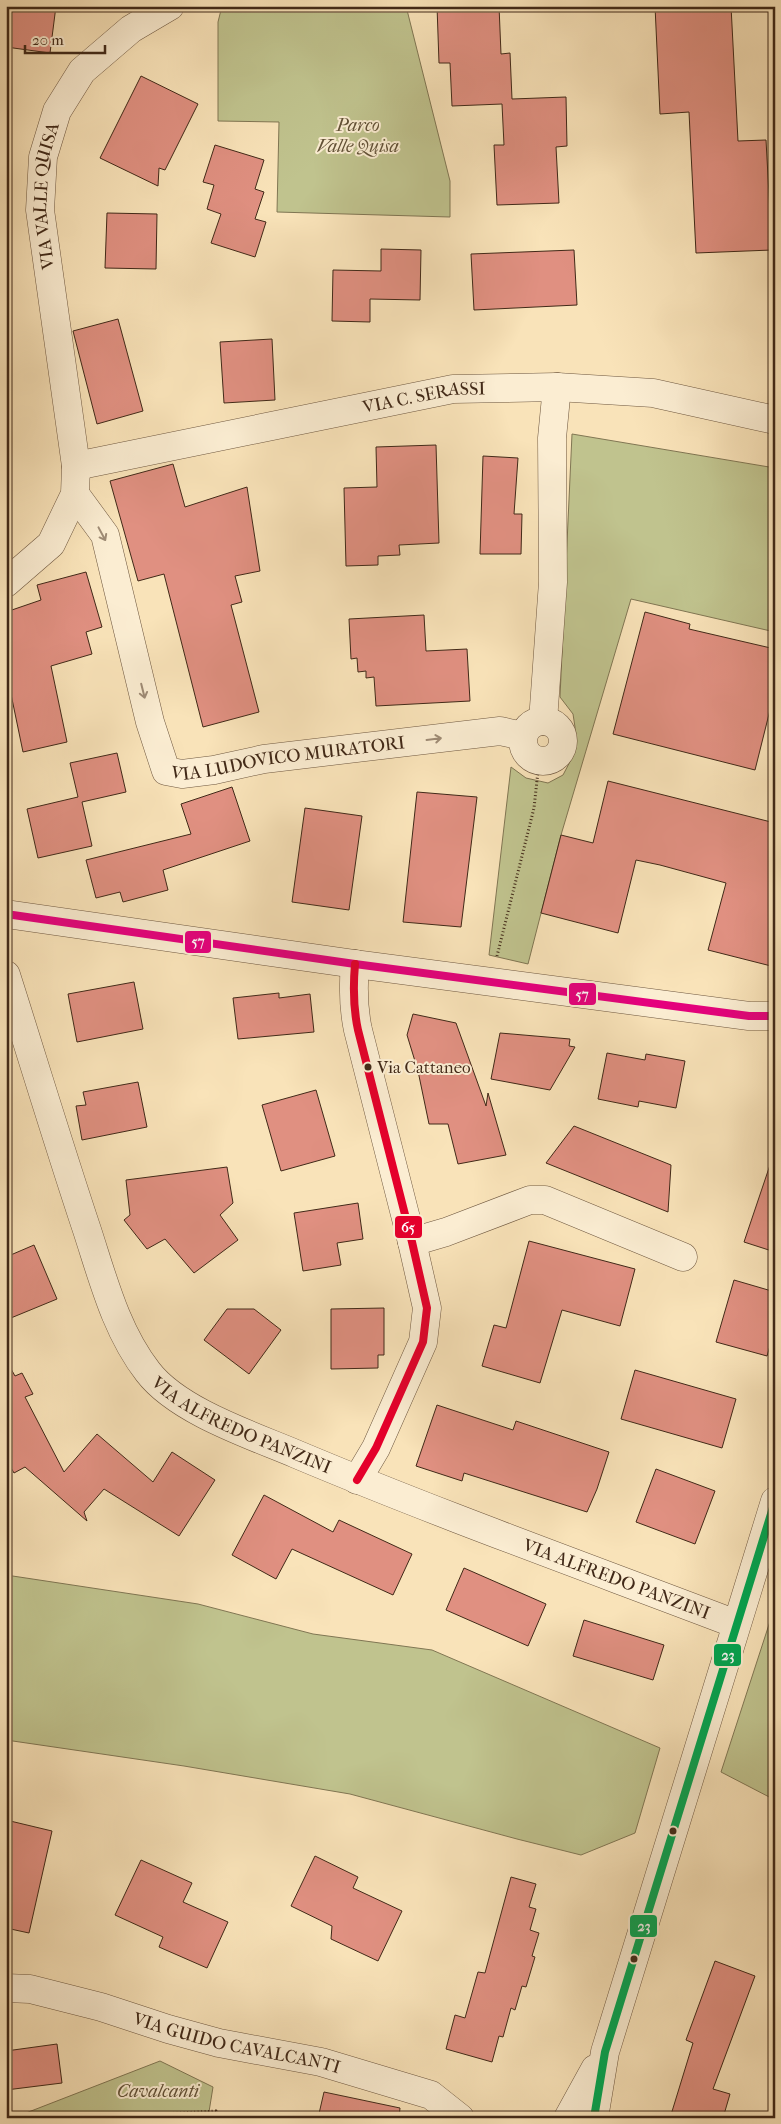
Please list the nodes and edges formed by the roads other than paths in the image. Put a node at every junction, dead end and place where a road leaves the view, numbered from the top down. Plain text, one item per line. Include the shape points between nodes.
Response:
1 (170, 6) edge
2 (557, 387) junction
3 (775, 420) edge
4 (76, 466) junction
5 (75, 494) junction
6 (6, 583) edge
7 (533, 729) junction
8 (6, 914) edge
9 (355, 964) junction
10 (6, 975) edge
11 (766, 1018) edge
12 (412, 1242) junction
13 (683, 1258) dead end
14 (357, 1480) junction
15 (775, 1501) edge
16 (736, 1624) junction
17 (6, 1988) edge
18 (605, 2052) junction
19 (460, 2118) edge
20 (568, 2118) edge
21 (594, 2118) edge

1 - 4 street, VIA VALLE QUISA via 131,29 82,71 57,111 44,157 40,210
2 - 3 street, VIA C. SERASSI via 652,393
2 - 4 street, VIA C. SERASSI via 454,389
2 - 7 street via 552,438 553,582
4 - 5 street, VIA VALLE QUISA
5 - 6 street via 51,544
5 -> 7 street, VIA LUDOVICO MURATORI via 105,535 150,722 166,771 182,774 264,759
7 - 7 street, VIA LUDOVICO MURATORI via 551,722 559,728 563,742 561,752 552,760 539,762 525,752
8 - 9 street
9 - 11 street
9 - 12 street via 353,995 358,1030
10 - 14 street, VIA ALFREDO PANZINI via 110,1299 126,1340 149,1374 175,1399
12 - 13 street via 530,1200 545,1200
12 - 14 street via 426,1308 423,1342 376,1448
14 - 16 street, VIA ALFREDO PANZINI
15 - 16 street
16 - 18 street
17 - 19 street, VIA GUIDO CAVALCANTI via 30,1989 101,2007 219,2043 321,2062 431,2095
18 - 20 street
18 - 21 street

